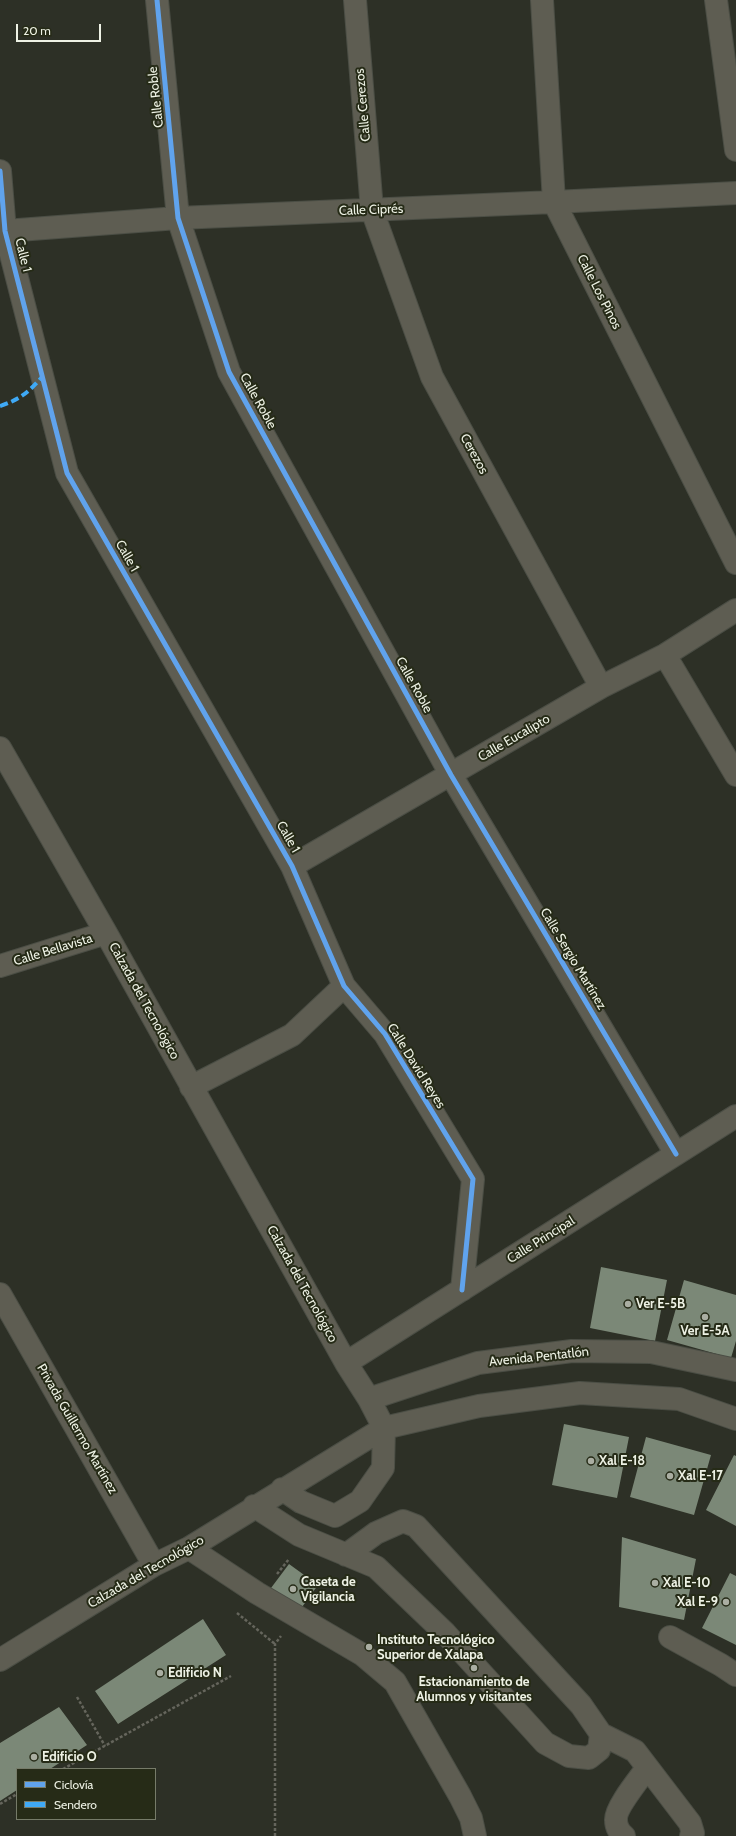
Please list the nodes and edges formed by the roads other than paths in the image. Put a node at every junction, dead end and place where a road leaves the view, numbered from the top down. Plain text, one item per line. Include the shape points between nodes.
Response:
1 (157, 0) edge
2 (354, 0) edge
3 (542, 0) edge
4 (716, 0) edge
5 (736, 150) edge
6 (0, 171) edge
7 (736, 192) edge
8 (554, 202) junction
9 (372, 210) junction
10 (178, 218) junction
11 (5, 231) junction
12 (736, 563) edge
13 (736, 610) edge
14 (665, 655) junction
15 (601, 688) junction
16 (0, 748) edge
17 (451, 775) junction
18 (736, 775) edge
19 (8, 782) edge
20 (292, 866) junction
21 (106, 933) junction
22 (0, 966) edge
23 (344, 986) junction
24 (191, 1087) junction
25 (736, 1116) edge
26 (676, 1154) junction
27 (462, 1290) junction
28 (0, 1294) edge
29 (346, 1363) junction
30 (736, 1370) edge
31 (369, 1399) junction
32 (736, 1419) edge
33 (384, 1428) junction
34 (282, 1490) junction
35 (254, 1506) junction
36 (189, 1548) junction
37 (346, 1555) junction
38 (154, 1565) junction
39 (670, 1637) dead end
40 (0, 1660) edge
41 (736, 1675) edge
42 (601, 1734) junction
43 (647, 1768) junction
44 (475, 1836) edge
45 (624, 1836) edge
46 (691, 1836) edge

1 - 10 street, Calle Roble
2 - 9 street, Calle Cerezos
3 - 8 street, Calle Los Pinos
4 - 5 street
6 - 11 street, Calle 1
7 - 8 street, Calle Ciprés
8 - 9 street, Calle Ciprés
8 - 12 street, Calle Los Pinos
9 - 10 street, Calle Ciprés
9 - 15 street, Cerezos via 432,377
10 - 11 street, Calle Ciprés
10 - 17 street, Calle Roble via 229,372
11 - 20 street, Calle 1 via 66,473
13 - 14 street, Calle Eucalipto
14 - 15 street, Calle Eucalipto
14 - 18 street
15 - 17 street, Calle Eucalipto
16 - 19 street, Calzada del Tecnológico
17 - 20 street, Calle Eucalipto
17 - 26 street, Calle Sergio Martínez
19 - 21 street, Calzada del Tecnológico
20 - 23 street, Calle David Reyes
21 - 22 street, Calle Bellavista
21 - 24 street, Calzada del Tecnológico
23 - 24 street via 292,1035
23 - 27 street, Calle David Reyes via 385,1034 473,1179
24 - 29 street, Calzada del Tecnológico
25 - 26 street, Calle Principal
26 - 27 street, Calle Principal
27 - 29 street, Calle Principal
28 - 38 street, Privada Guillermo Martínez
29 - 31 street, Calzada del Tecnológico
30 - 31 street, Avenida Pentatlón via 651,1352 572,1351 478,1364
31 - 33 street, Calzada del Tecnológico
32 - 33 street via 679,1399 580,1393 479,1406
33 - 34 street, Calzada del Tecnológico
33 - 34 street via 383,1468 360,1501 335,1516 301,1502
34 - 35 street, Calzada del Tecnológico
35 - 36 street, Calzada del Tecnológico
35 - 37 street via 299,1535
36 - 38 street, Calzada del Tecnológico
36 - 44 street via 257,1593 363,1655 395,1682 460,1796 471,1818
37 - 42 street via 376,1567 445,1633 545,1743 569,1756 589,1758 599,1750
37 - 42 street via 376,1533 403,1520 416,1526 581,1705
38 - 40 street, Calzada del Tecnológico
39 - 41 street
42 - 43 street via 635,1750
43 - 45 street via 615,1818 618,1831
43 - 46 street via 690,1823 693,1833

